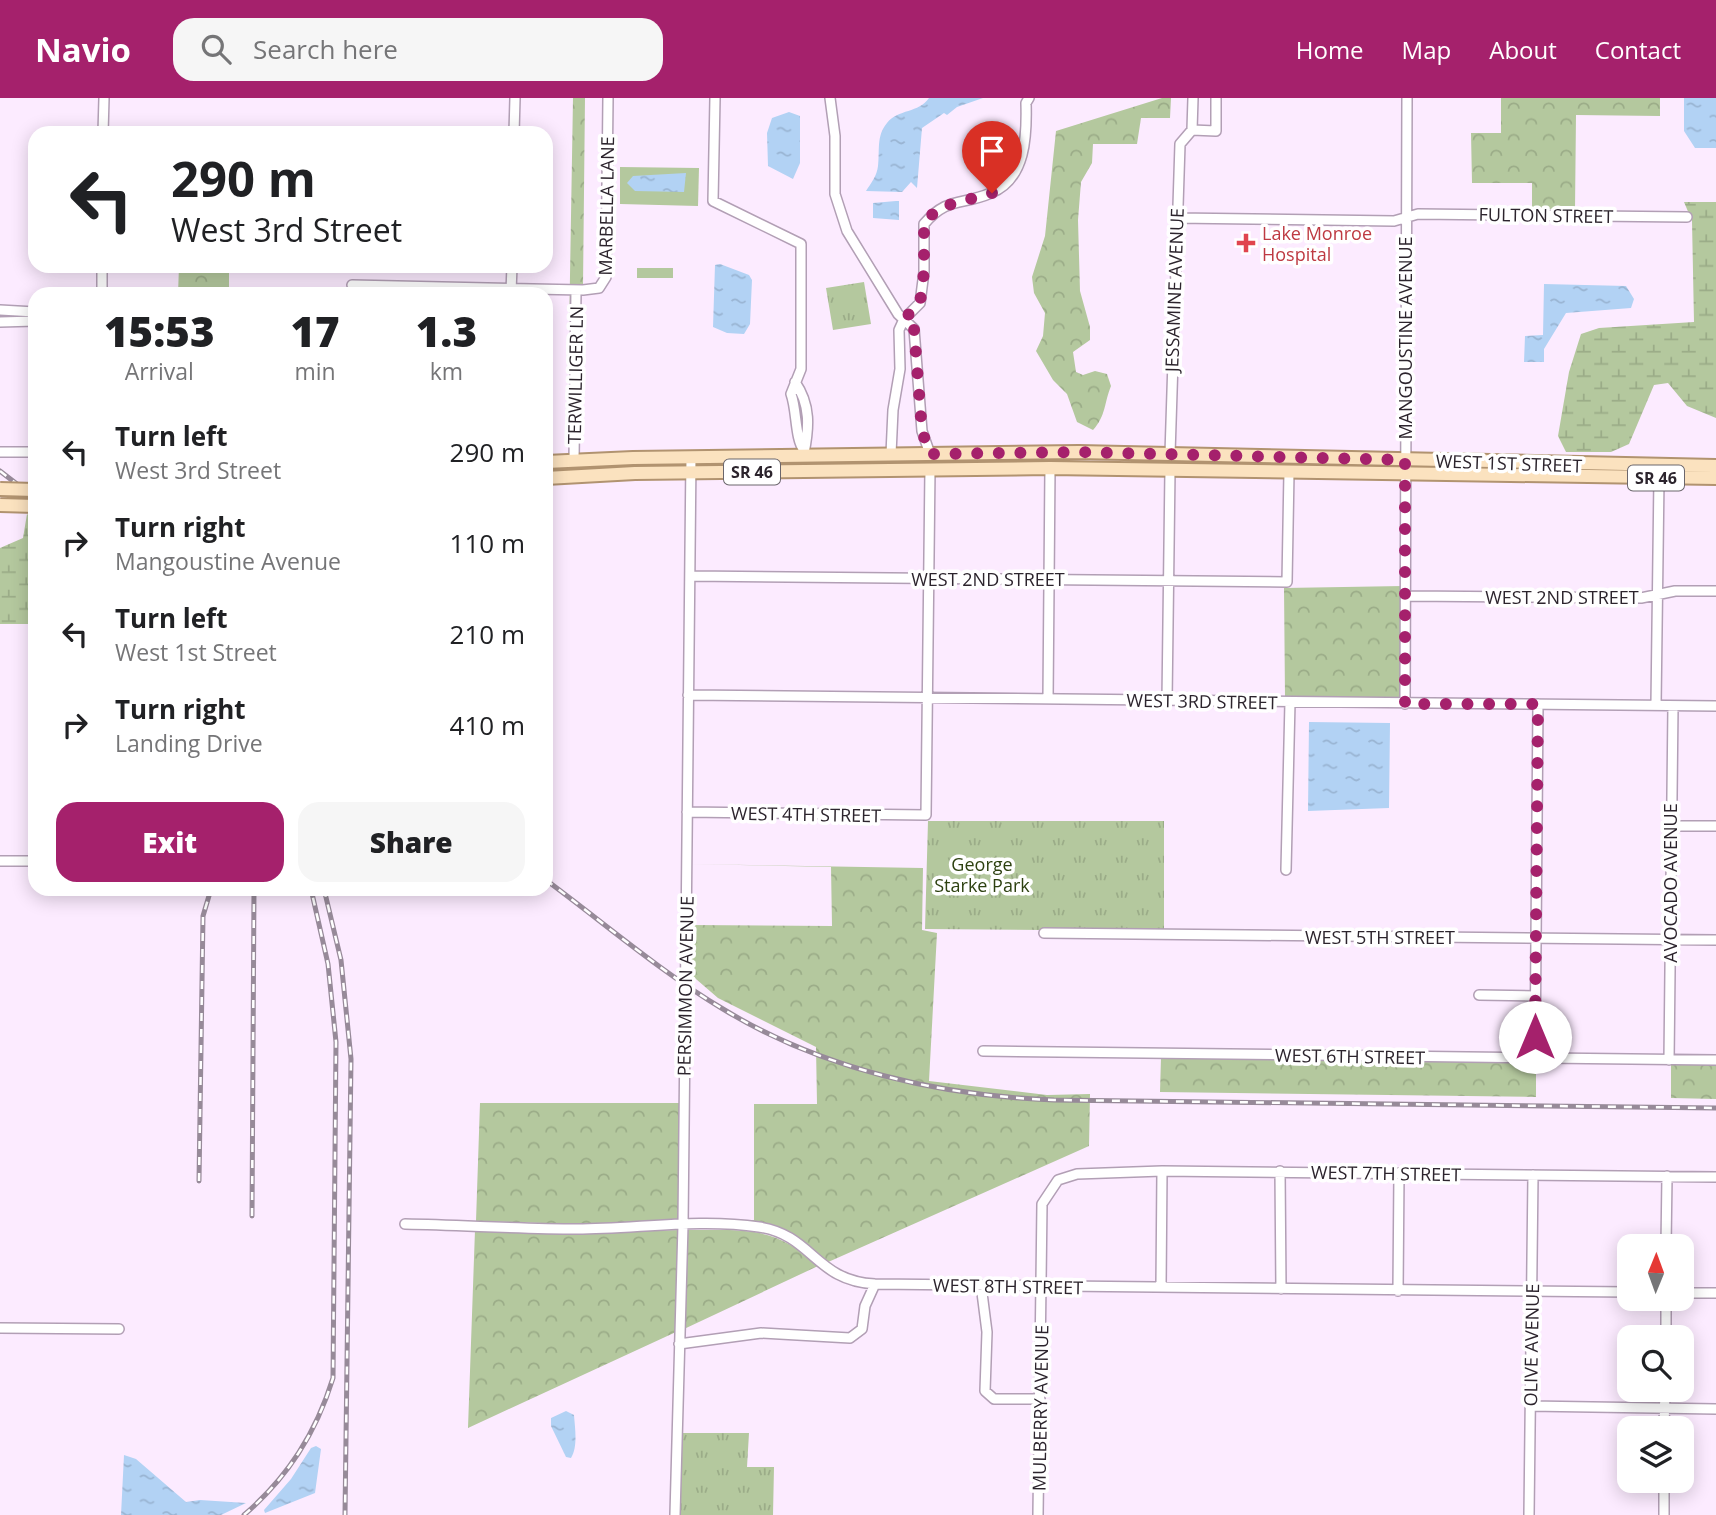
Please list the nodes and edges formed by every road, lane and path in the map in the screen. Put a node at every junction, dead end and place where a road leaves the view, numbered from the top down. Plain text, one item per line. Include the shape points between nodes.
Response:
1 (104, 98) edge
2 (514, 98) edge
3 (608, 98) edge
4 (715, 98) edge
5 (831, 98) edge
6 (1029, 98) edge
7 (1193, 98) edge
8 (1216, 98) edge
9 (1407, 98) edge
10 (103, 126) edge
11 (514, 126) edge
12 (1192, 130) junction
13 (1406, 217) junction
14 (1687, 217) dead end
15 (1176, 218) junction
16 (352, 285) dead end
17 (368, 287) edge
18 (576, 290) junction
19 (553, 291) edge
20 (0, 310) edge
21 (28, 312) edge
22 (904, 319) junction
23 (28, 321) edge
24 (0, 322) edge
25 (0, 452) edge
26 (28, 452) edge
27 (804, 453) junction
28 (969, 453) junction
29 (891, 454) junction
30 (930, 454) junction
31 (1170, 454) junction
32 (1210, 455) junction
33 (691, 457) junction
34 (575, 460) junction
35 (1405, 460) junction
36 (553, 462) edge
37 (1696, 466) junction
38 (1716, 466) edge
39 (1050, 468) junction
40 (1111, 468) junction
41 (930, 469) junction
42 (1170, 470) junction
43 (691, 472) junction
44 (1289, 472) junction
45 (1407, 475) junction
46 (553, 478) edge
47 (1659, 478) junction
48 (1716, 478) edge
49 (0, 489) edge
50 (28, 490) edge
51 (0, 505) edge
52 (28, 506) edge
53 (690, 576) junction
54 (1048, 579) junction
55 (929, 580) junction
56 (1169, 580) junction
57 (1716, 591) edge
58 (1658, 594) junction
59 (1407, 596) junction
60 (688, 695) junction
61 (928, 698) junction
62 (1048, 699) junction
63 (1167, 701) junction
64 (1290, 702) junction
65 (1405, 704) junction
66 (1538, 704) junction
67 (1656, 705) junction
68 (1673, 706) junction
69 (1716, 706) edge
70 (687, 812) junction
71 (1716, 826) edge
72 (1671, 827) junction
73 (0, 861) edge
74 (28, 861) edge
75 (1286, 870) dead end
76 (1044, 933) dead end
77 (1536, 937) junction
78 (1670, 939) junction
79 (1716, 940) edge
80 (1479, 995) dead end
81 (1535, 996) junction
82 (984, 1051) dead end
83 (1535, 1058) junction
84 (1669, 1060) junction
85 (1716, 1060) edge
86 (1162, 1171) junction
87 (1280, 1171) junction
88 (1399, 1173) junction
89 (1532, 1175) junction
90 (1667, 1176) junction
91 (1716, 1177) edge
92 (1058, 1180) joint
93 (405, 1224) dead end
94 (683, 1225) junction
95 (1666, 1234) edge
96 (875, 1284) junction
97 (981, 1285) junction
98 (1041, 1286) junction
99 (1161, 1287) junction
100 (1281, 1289) junction
101 (1398, 1291) junction
102 (1532, 1291) junction
103 (1617, 1292) edge
104 (1694, 1293) edge
105 (1716, 1293) edge
106 (0, 1328) edge
107 (119, 1329) dead end
108 (679, 1344) junction
109 (1040, 1399) junction
110 (1664, 1402) edge
111 (1530, 1406) junction
112 (1664, 1408) junction
113 (1716, 1409) edge
114 (1664, 1416) edge
115 (1664, 1493) edge
116 (676, 1515) edge
117 (1038, 1515) edge
118 (1529, 1515) edge
119 (1664, 1515) edge

1 - 10 street
2 - 11 street
3 - 18 street, MARBELLA LANE via 606,277 599,288
4 - 27 street via 713,201 802,244 801,369 795,382 804,395 808,417 809,440
5 - 22 street via 835,194 847,231
6 - 22 street via 1027,136 1014,176 992,193 938,208 924,224 920,303
7 - 12 street, JESSAMINE AVENUE
8 - 12 street via 1216,131
9 - 13 street, MANGOUSTINE AVENUE
12 - 15 street, JESSAMINE AVENUE via 1180,144
13 - 14 street, FULTON STREET
13 - 15 street, FULTON STREET via 1394,221
13 - 35 street, MANGOUSTINE AVENUE
15 - 31 street, JESSAMINE AVENUE
16 - 17 street
18 - 19 street
18 - 34 street, TERWILLIGER LN
20 - 21 street
22 - 29 street via 899,330 900,369
22 - 30 street via 914,329 922,431
23 - 24 street
25 - 26 street
27 - 29 main road, WEST 1ST STREET / SR 46
27 - 33 main road, WEST 1ST STREET / SR 46
28 - 30 main road, WEST 1ST STREET / SR 46
28 - 31 main road, WEST 1ST STREET / SR 46
28 - 41 main road via 958,460 940,461
29 - 30 main road, WEST 1ST STREET / SR 46
31 - 32 main road, WEST 1ST STREET / SR 46
31 - 40 main road via 1154,464
32 - 35 main road, WEST 1ST STREET / SR 46
32 - 42 main road via 1180,462
33 - 34 main road, WEST 1ST STREET / SR 46
33 - 43 street, PERSIMMON AVENUE
34 - 36 main road, WEST 1ST STREET / SR 46
35 - 37 main road, WEST 1ST STREET / SR 46
35 - 45 street, MANGOUSTINE AVENUE
37 - 38 main road, WEST 1ST STREET / SR 46
37 - 47 main road
39 - 40 main road, WEST 1ST STREET / SR 46
39 - 41 main road, WEST 1ST STREET / SR 46
39 - 54 street
40 - 42 main road, WEST 1ST STREET / SR 46
41 - 43 main road, WEST 1ST STREET / SR 46
41 - 55 street
42 - 44 main road, WEST 1ST STREET / SR 46
42 - 56 street
43 - 46 main road, WEST 1ST STREET / SR 46
43 - 53 street, PERSIMMON AVENUE
44 - 45 main road, WEST 1ST STREET / SR 46
44 - 56 street, WEST 2ND STREET via 1287,582
45 - 47 main road, WEST 1ST STREET / SR 46
45 - 59 street, MANGOUSTINE AVENUE
47 - 48 main road, WEST 1ST STREET / SR 46
47 - 58 street
49 - 50 main road, bridge
51 - 52 main road, bridge
53 - 55 street, WEST 2ND STREET
53 - 60 street, PERSIMMON AVENUE
54 - 55 street, WEST 2ND STREET
54 - 56 street, WEST 2ND STREET
54 - 62 street
55 - 61 street
56 - 63 street
57 - 58 street, WEST 2ND STREET
58 - 59 street, WEST 2ND STREET via 1641,598
58 - 67 street
59 - 65 street, MANGOUSTINE AVENUE
60 - 61 street, WEST 3RD STREET
60 - 70 street, PERSIMMON AVENUE
61 - 62 street, WEST 3RD STREET
61 - 70 street, WEST 4TH STREET via 926,815
62 - 63 street, WEST 3RD STREET
63 - 64 street, WEST 3RD STREET
64 - 65 street, WEST 3RD STREET
64 - 75 street
65 - 66 street, WEST 3RD STREET
66 - 67 street, WEST 3RD STREET
66 - 77 street
67 - 68 street, WEST 3RD STREET
68 - 69 street, WEST 3RD STREET
68 - 72 street, AVOCADO AVENUE
70 - 94 street, PERSIMMON AVENUE
71 - 72 street
72 - 78 street, AVOCADO AVENUE
73 - 74 street
76 - 77 street, WEST 5TH STREET
77 - 78 street, WEST 5TH STREET
77 - 81 street
78 - 79 street, WEST 5TH STREET
78 - 84 street, AVOCADO AVENUE
80 - 81 street
81 - 83 street
82 - 83 street, WEST 6TH STREET
83 - 84 street, WEST 6TH STREET
84 - 85 street, WEST 6TH STREET
86 - 87 street, WEST 7TH STREET
86 - 92 street, WEST 7TH STREET via 1077,1174
86 - 99 street
87 - 88 street, WEST 7TH STREET
87 - 100 street
88 - 89 street, WEST 7TH STREET
88 - 101 street
89 - 90 street, WEST 7TH STREET
89 - 102 street, OLIVE AVENUE
90 - 91 street, WEST 7TH STREET
90 - 95 street
92 - 98 street, MULBERRY AVENUE via 1042,1204
93 - 94 street, WEST 8TH STREET via 578,1229
94 - 96 street, WEST 8TH STREET via 759,1227 783,1233 842,1279
94 - 108 street, PERSIMMON AVENUE
96 - 97 street, WEST 8TH STREET
96 - 108 street via 865,1306 862,1329 850,1338 751,1334
97 - 98 street, WEST 8TH STREET
97 - 109 street via 987,1332 985,1391 988,1396
98 - 99 street, WEST 8TH STREET
98 - 109 street, MULBERRY AVENUE
99 - 100 street, WEST 8TH STREET
100 - 101 street, WEST 8TH STREET
101 - 102 street, WEST 8TH STREET
102 - 103 street, WEST 8TH STREET
102 - 111 street, OLIVE AVENUE
104 - 105 street
106 - 107 street
108 - 116 street, PERSIMMON AVENUE
109 - 117 street, MULBERRY AVENUE
110 - 112 street
111 - 112 street
111 - 118 street, OLIVE AVENUE
112 - 113 street
112 - 114 street
115 - 119 street

